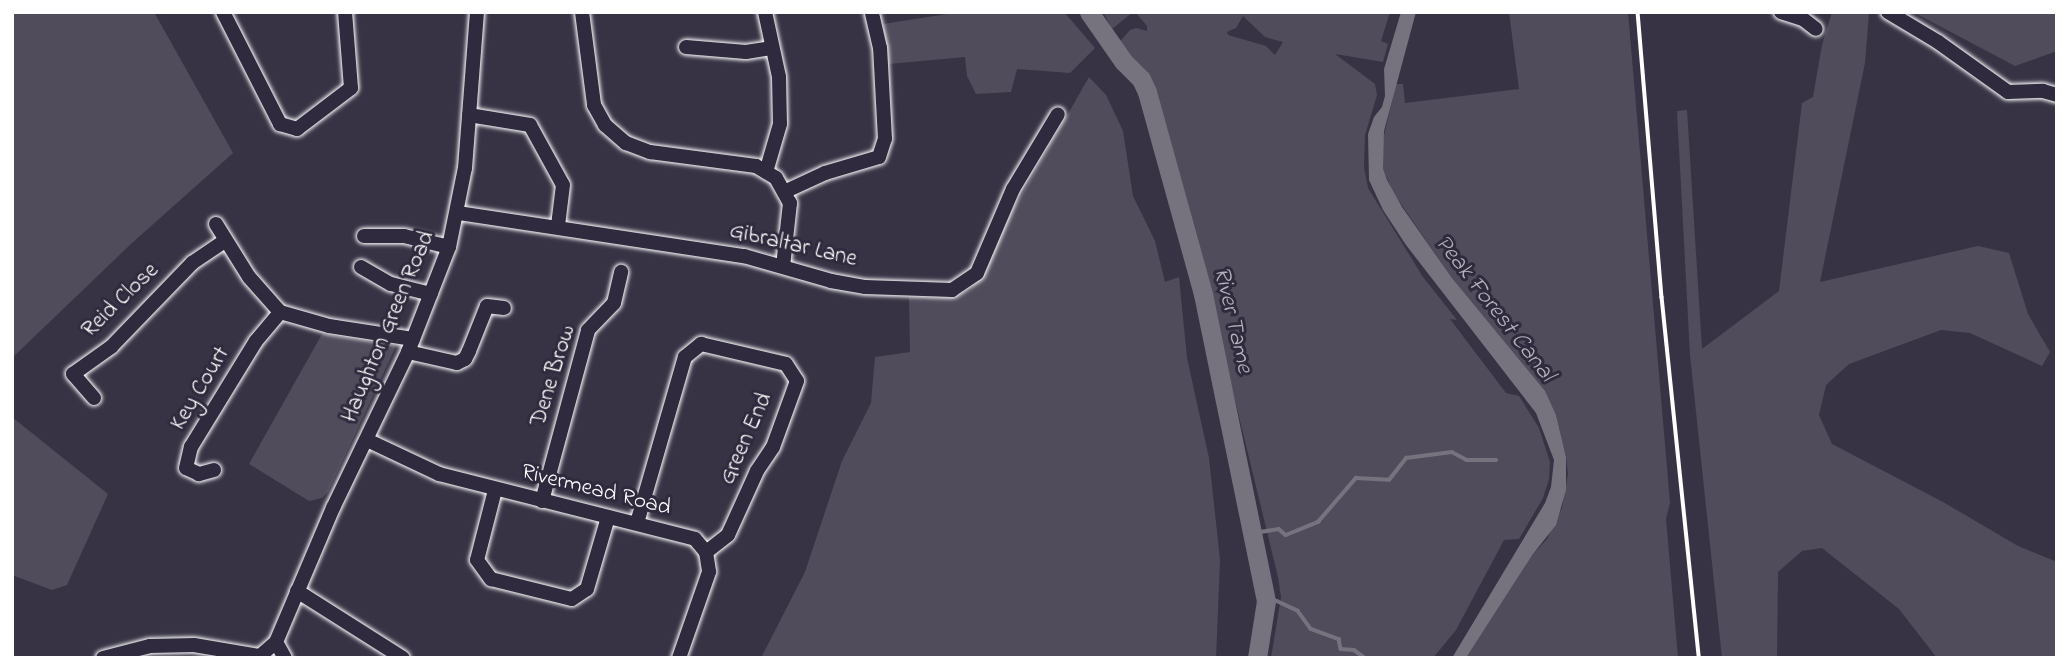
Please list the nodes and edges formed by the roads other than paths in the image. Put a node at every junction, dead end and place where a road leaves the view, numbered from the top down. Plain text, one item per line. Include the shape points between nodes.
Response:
1 (223, 12) edge
2 (345, 12) edge
3 (477, 12) edge
4 (582, 12) edge
5 (765, 12) edge
6 (872, 12) edge
7 (1781, 12) edge
8 (1888, 12) edge
9 (1816, 29) dead end
10 (686, 47) dead end
11 (771, 48) junction
12 (2057, 95) edge
13 (1058, 114) dead end
14 (469, 115) junction
15 (766, 172) junction
16 (784, 192) junction
17 (458, 213) junction
18 (216, 224) dead end
19 (558, 226) junction
20 (364, 236) dead end
21 (225, 241) junction
22 (449, 247) junction
23 (361, 267) dead end
24 (783, 267) junction
25 (621, 272) dead end
26 (431, 294) junction
27 (504, 308) dead end
28 (280, 312) junction
29 (410, 346) junction
30 (94, 398) dead end
31 (367, 440) junction
32 (214, 470) dead end
33 (495, 490) junction
34 (542, 500) junction
35 (608, 517) junction
36 (637, 523) junction
37 (706, 552) junction
38 (297, 591) junction
39 (276, 642) junction
40 (260, 657) edge
41 (103, 658) edge
42 (285, 658) edge
43 (403, 658) edge
44 (679, 658) edge

1 - 2 street via 280,124 297,129 351,88
3 - 14 street, Haughton Green Road
4 - 15 street via 594,105 605,125 626,143 650,152 756,166
5 - 11 street
6 - 16 street via 880,48 885,139 879,157 825,173
7 - 9 street
8 - 12 street via 2008,92
10 - 11 street via 746,52
11 - 15 street via 779,77 780,124
13 - 24 street, Gibraltar Lane via 1013,189 977,273 952,290 865,287
14 - 17 street, Haughton Green Road
14 - 19 street via 530,125 563,186
15 - 16 street
16 - 24 street via 790,202 790,225
17 - 19 street, Gibraltar Lane
17 - 22 street, Haughton Green Road
18 - 21 street
19 - 24 street, Gibraltar Lane via 744,256
20 - 22 street via 404,236
21 - 28 street
21 - 30 street, Reid Close via 192,263 111,347 73,374
22 - 26 street, Haughton Green Road
23 - 26 street via 391,284
25 - 34 street, Dene Brow via 614,303 588,330
26 - 29 street, Haughton Green Road
27 - 29 street via 487,306 465,359 457,363
28 - 29 street
28 - 32 street, Key Court via 256,341 191,447 186,468 200,474
29 - 31 street, Haughton Green Road
31 - 33 street, Rivermead Road via 439,474
31 - 38 street, Haughton Green Road
33 - 34 street, Rivermead Road
33 - 35 street via 477,560 491,579 572,599 587,589
34 - 35 street, Rivermead Road
35 - 36 street, Rivermead Road
36 - 37 street, Rivermead Road via 695,539
36 - 37 street, Green End via 685,357 701,344 786,364 797,382 773,447 728,535
37 - 44 street via 709,572
38 - 39 street, Haughton Green Road
38 - 43 street
39 - 40 street
39 - 42 street
40 - 41 street via 194,645 150,646

